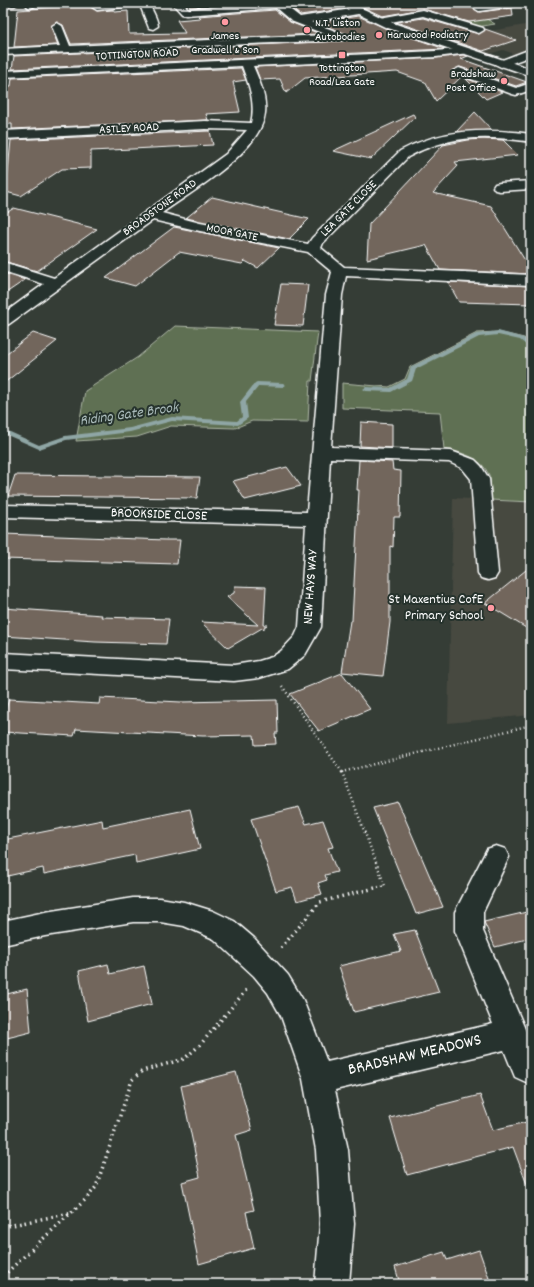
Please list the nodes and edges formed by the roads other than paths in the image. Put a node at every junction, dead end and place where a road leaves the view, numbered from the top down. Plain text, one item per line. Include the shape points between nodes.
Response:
1 (3, 3) edge
2 (14, 3) edge
3 (137, 3) edge
4 (144, 3) edge
5 (177, 3) edge
6 (343, 3) edge
7 (514, 3) edge
8 (123, 4) edge
9 (277, 4) edge
10 (97, 7) dead end
11 (480, 8) dead end
12 (358, 11) junction
13 (302, 20) junction
14 (380, 21) junction
15 (57, 26) dead end
16 (153, 26) dead end
17 (479, 30) dead end
18 (96, 47) junction
19 (66, 48) junction
20 (370, 48) dead end
21 (465, 51) junction
22 (3, 52) edge
23 (531, 52) edge
24 (391, 56) junction
25 (531, 58) edge
26 (246, 62) junction
27 (501, 64) junction
28 (516, 68) junction
29 (99, 70) junction
30 (459, 71) dead end
31 (531, 73) edge
32 (3, 74) edge
33 (531, 86) edge
34 (255, 127) junction
35 (3, 135) edge
36 (531, 138) edge
37 (531, 185) edge
38 (500, 187) dead end
39 (151, 215) junction
40 (313, 249) junction
41 (3, 266) edge
42 (340, 270) junction
43 (531, 280) edge
44 (55, 283) junction
45 (3, 322) edge
46 (321, 452) junction
47 (3, 511) edge
48 (316, 520) junction
49 (488, 573) dead end
50 (3, 661) edge
51 (496, 857) dead end
52 (3, 933) edge
53 (512, 1034) junction
54 (526, 1067) dead end
55 (318, 1079) junction
56 (332, 1284) edge

1 - 2 street
3 - 8 street
4 - 16 street
5 - 9 street via 186,12
6 - 12 street
7 - 11 street
8 - 10 street
9 - 13 street via 289,15
12 - 13 street
12 - 14 street
13 - 18 street via 346,38
14 - 17 street via 423,13
14 - 21 street
15 - 19 street
18 - 19 street
18 - 29 street
19 - 22 street
20 - 24 street
21 - 24 street, TOTTINGTON ROAD
21 - 27 street
23 - 27 street
24 - 26 street, TOTTINGTON ROAD
25 - 28 street
26 - 29 street, TOTTINGTON ROAD
26 - 34 street, BROADSTONE ROAD via 260,102
27 - 28 street
28 - 31 street
29 - 32 street, TOTTINGTON ROAD
30 - 33 street via 516,92
34 - 35 street, ASTLEY ROAD via 205,125
34 - 39 street, BROADSTONE ROAD via 246,142 231,157
36 - 40 street, LEA GATE CLOSE via 466,135 416,146 404,154 317,241
37 - 38 street
39 - 40 street, MOOR GATE
39 - 44 street, BROADSTONE ROAD
40 - 42 street, LEA GATE CLOSE
41 - 44 street
42 - 43 street, LEA GATE CLOSE via 356,273
42 - 46 street, NEW HAYS WAY via 334,295
44 - 45 street, BROADSTONE ROAD
46 - 48 street, NEW HAYS WAY
46 - 49 street via 450,457 464,461 475,469 480,479
47 - 48 street, BROOKSIDE CLOSE
48 - 50 street, NEW HAYS WAY via 310,627 304,641 294,652 284,662 269,669 234,674
51 - 53 street via 469,912 469,931
52 - 55 street via 133,910 160,910 203,920 224,930 244,947 278,984 293,1010
53 - 54 street
53 - 55 street, BRADSHAW MEADOWS
55 - 56 street via 332,1150 337,1224

